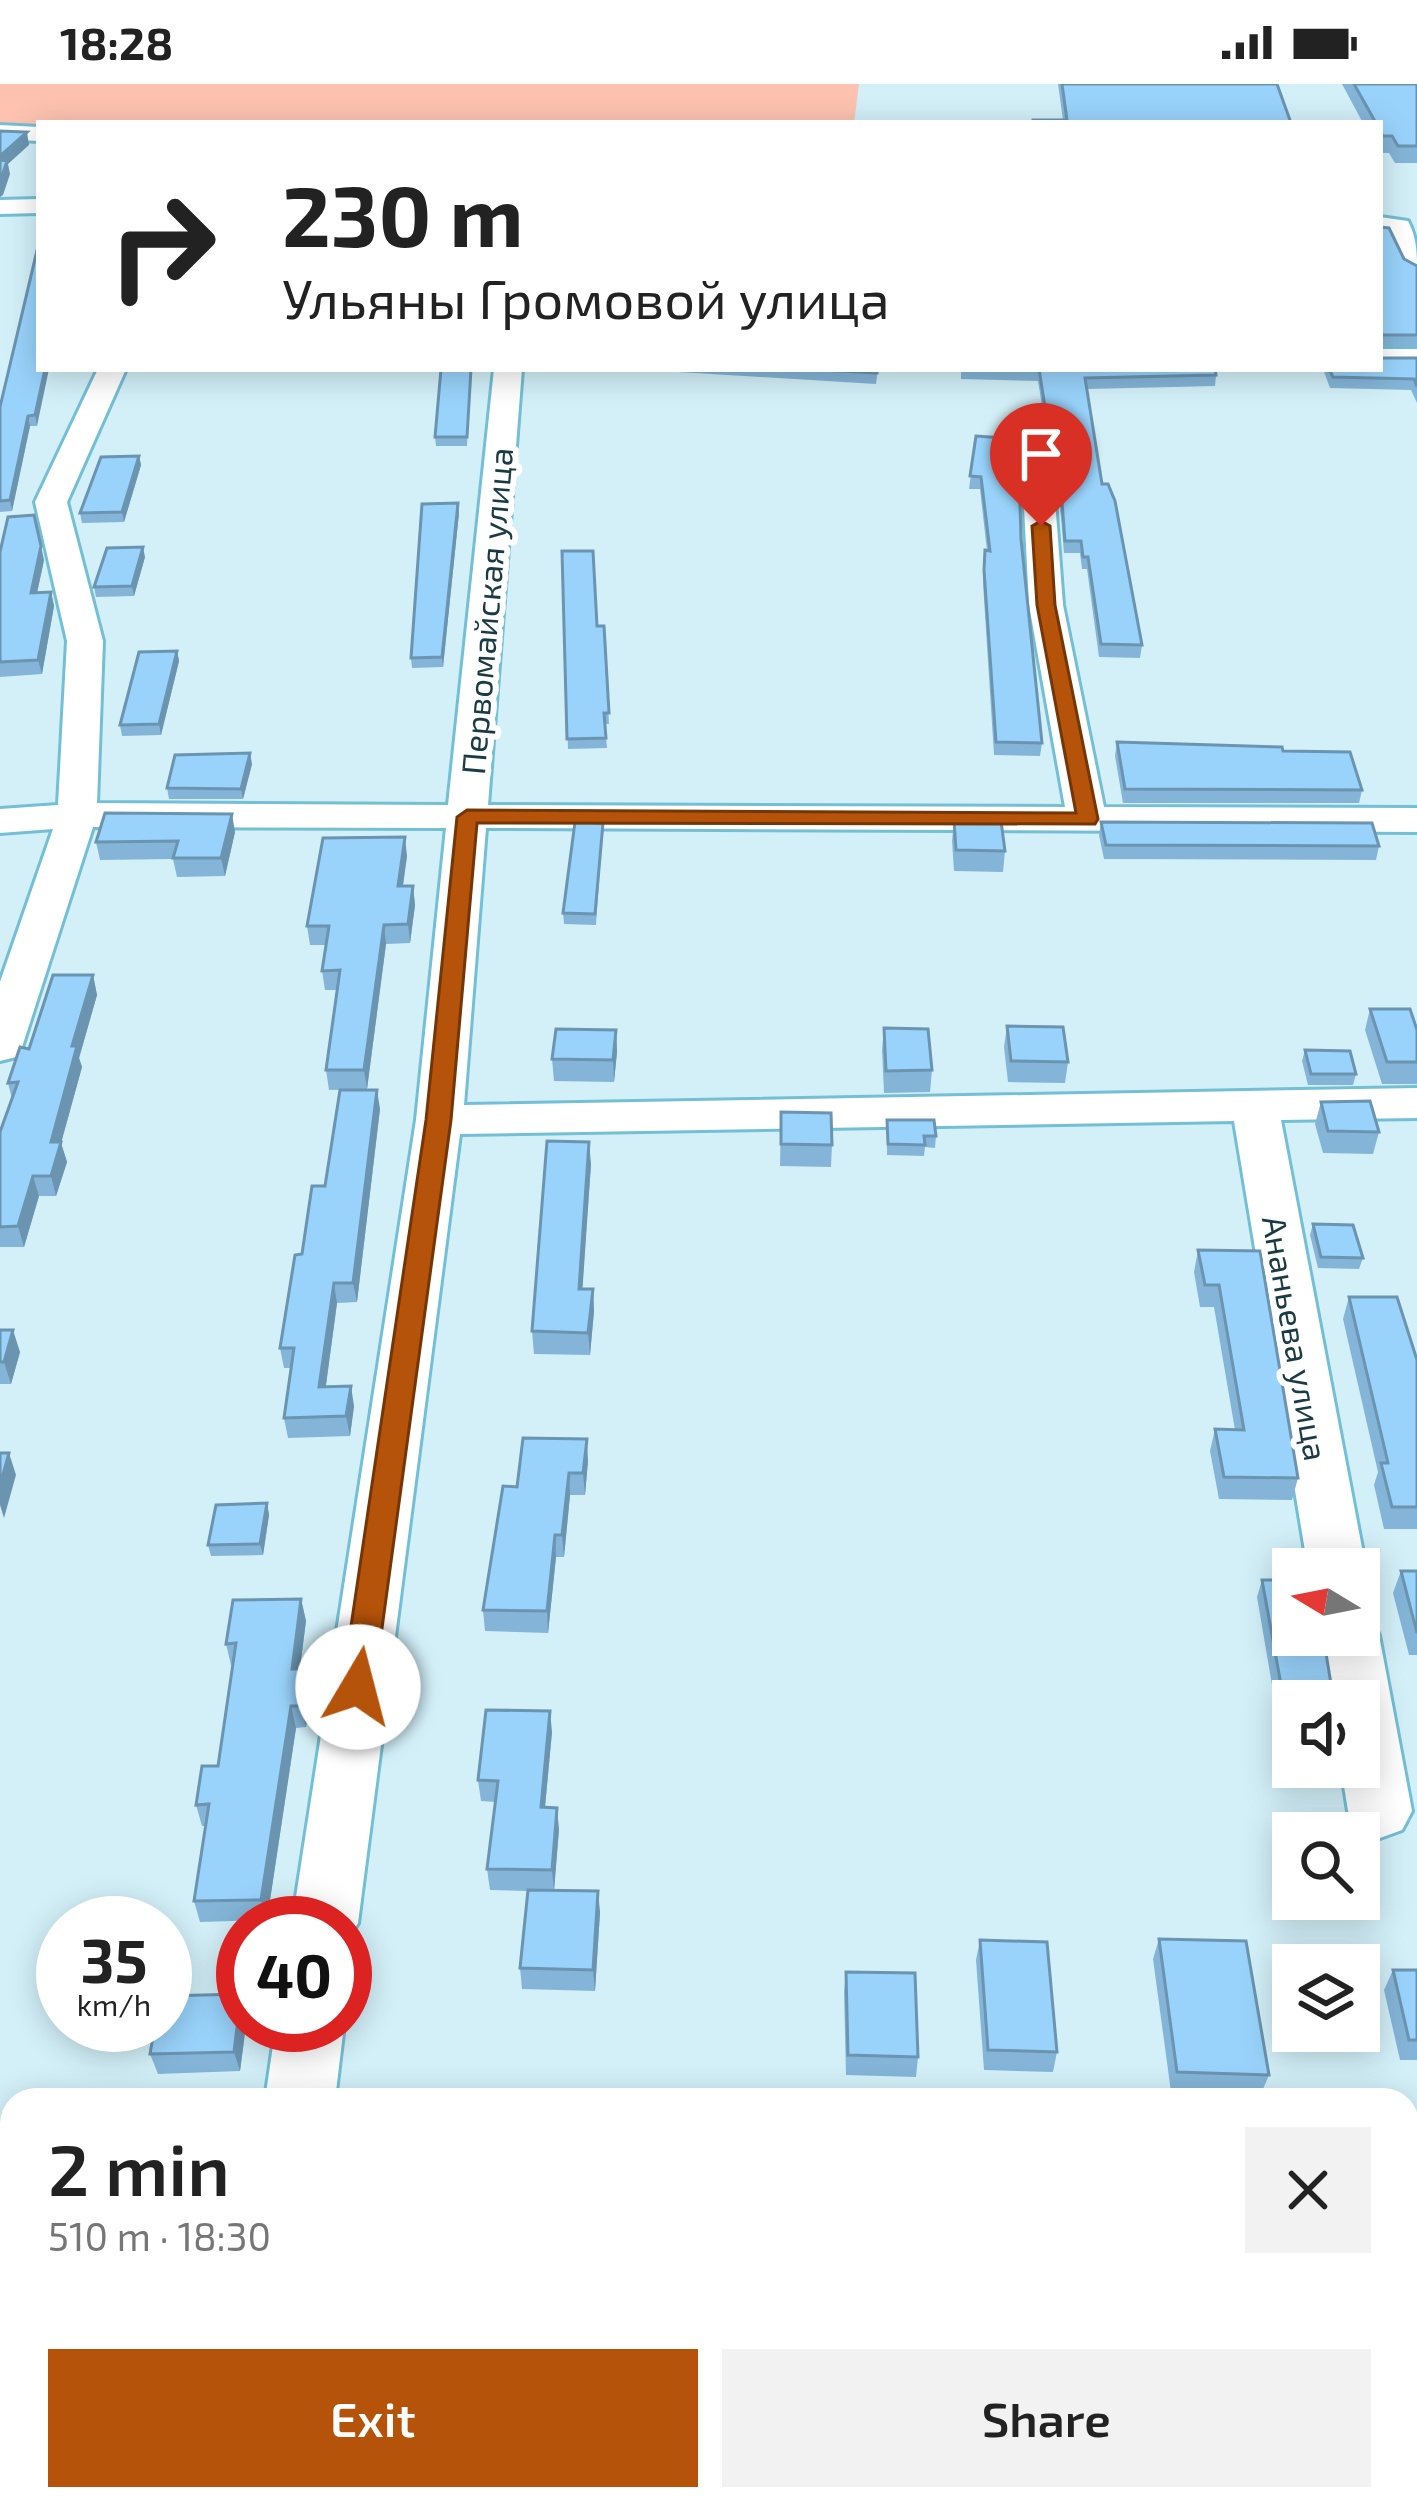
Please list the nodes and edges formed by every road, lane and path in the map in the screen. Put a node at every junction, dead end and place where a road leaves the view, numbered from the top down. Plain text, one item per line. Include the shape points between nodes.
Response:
1 (0, 132) edge
2 (36, 134) edge
3 (36, 206) edge
4 (0, 207) edge
5 (1389, 225) edge
6 (1417, 265) edge
7 (1383, 357) edge
8 (1417, 357) edge
9 (111, 372) edge
10 (508, 372) edge
11 (1036, 448) dead end
12 (76, 815) junction
13 (467, 817) junction
14 (1088, 819) junction
15 (0, 820) edge
16 (1417, 820) edge
17 (0, 1047) edge
18 (1417, 1103) edge
19 (1255, 1106) junction
20 (439, 1120) junction
21 (1333, 1548) edge
22 (1352, 1656) edge
23 (1379, 1811) dead end
24 (329, 1896) edge
25 (306, 2052) edge
26 (302, 2088) edge

1 - 2 street
3 - 4 street
5 - 6 street
7 - 8 street
9 - 12 street via 51,502 85,641
10 - 13 street, Первомайская улица
11 - 14 street via 1046,605
12 - 13 street
12 - 15 street
12 - 17 street
13 - 14 street
13 - 20 street, Первомайская улица
14 - 16 street
18 - 19 street
19 - 20 street
19 - 21 street, Ананьева улица
20 - 24 street, Первомайская улица
22 - 23 street
25 - 26 street

